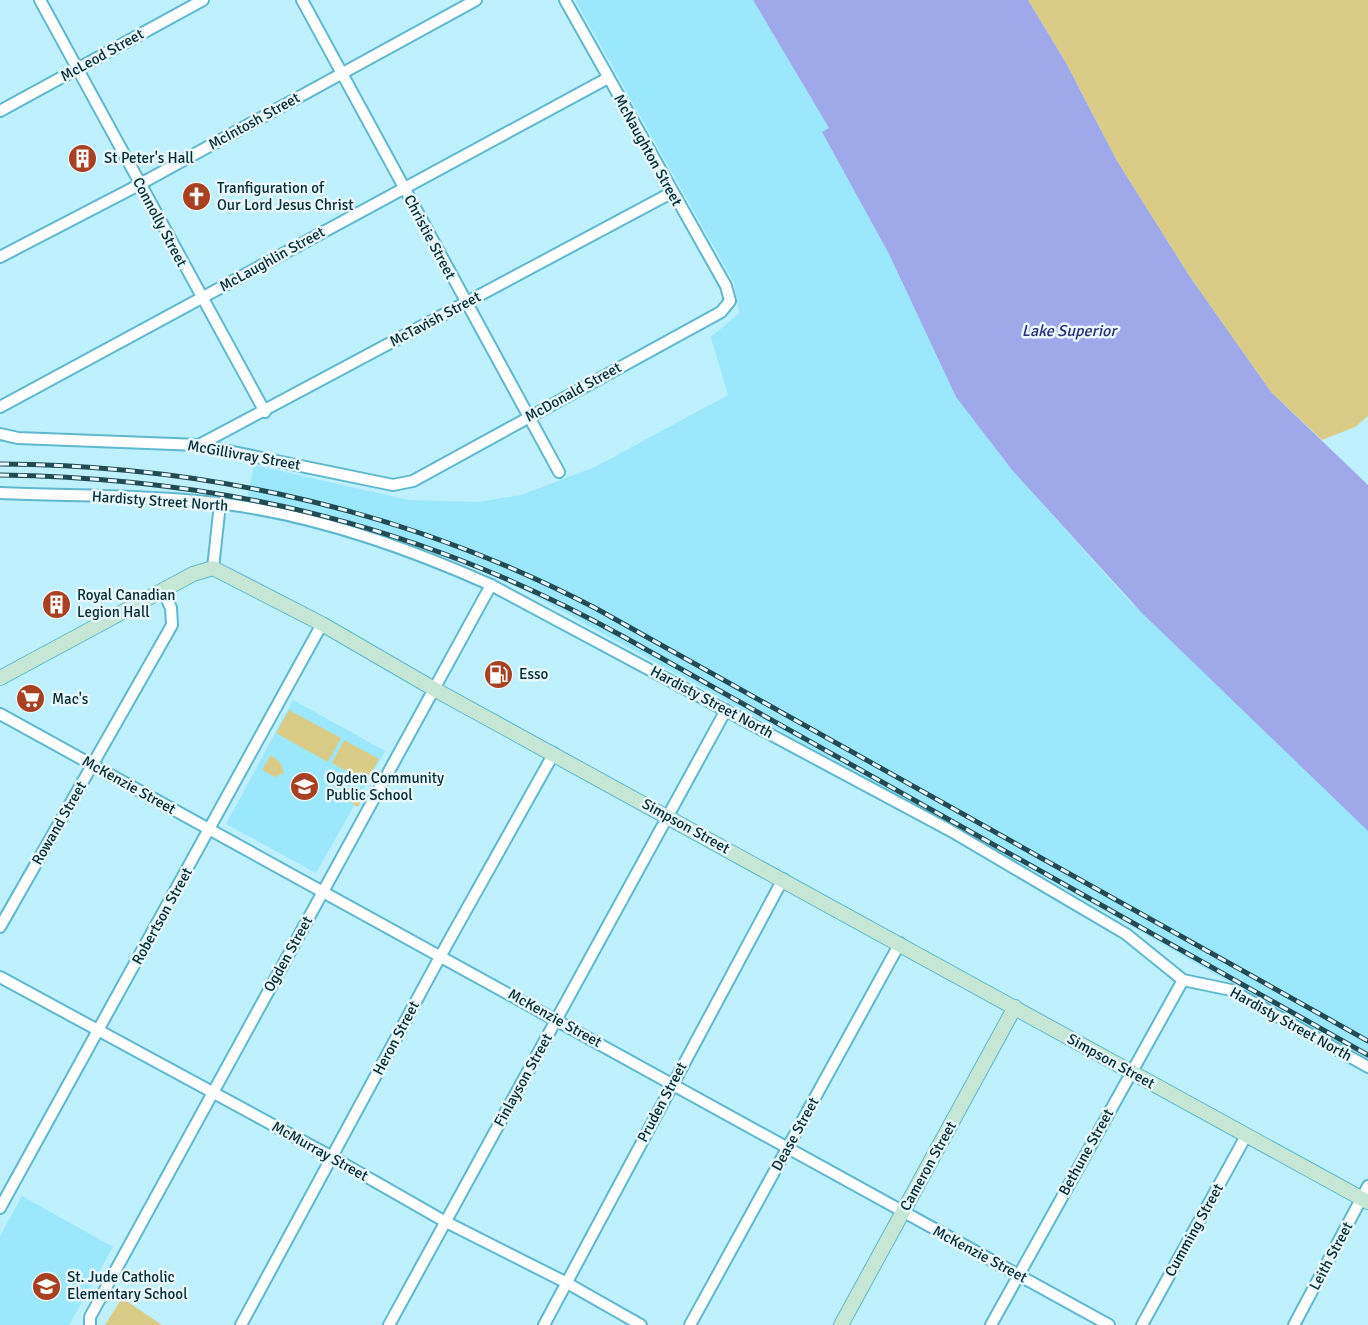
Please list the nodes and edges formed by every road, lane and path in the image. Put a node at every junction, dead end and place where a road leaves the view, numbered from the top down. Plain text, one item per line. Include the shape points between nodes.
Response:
1 (40, 0) edge
2 (203, 0) edge
3 (302, 0) edge
4 (476, 0) edge
5 (565, 0) edge
6 (78, 69) junction
7 (342, 73) junction
8 (608, 78) junction
9 (0, 111) edge
10 (140, 184) junction
11 (404, 188) junction
12 (671, 193) junction
13 (0, 257) edge
14 (201, 298) junction
15 (730, 301) joint
16 (465, 303) junction
17 (0, 407) edge
18 (265, 412) junction
19 (529, 416) junction
20 (0, 434) edge
21 (199, 445) junction
22 (559, 472) dead end
23 (413, 481) joint
24 (0, 493) edge
25 (220, 504) junction
26 (213, 568) junction
27 (491, 585) junction
28 (162, 591) junction
29 (322, 624) junction
30 (0, 678) edge
31 (434, 689) junction
32 (726, 710) junction
33 (0, 714) edge
34 (554, 753) junction
35 (93, 765) junction
36 (668, 816) junction
37 (210, 830) junction
38 (783, 879) junction
39 (323, 891) junction
40 (0, 927) edge
41 (900, 943) junction
42 (441, 955) junction
43 (0, 977) edge
44 (1183, 980) junction
45 (1015, 1007) junction
46 (557, 1019) junction
47 (98, 1030) junction
48 (1368, 1066) edge
49 (1130, 1072) junction
50 (672, 1083) junction
51 (213, 1093) junction
52 (1246, 1136) junction
53 (788, 1148) junction
54 (332, 1157) junction
55 (1366, 1196) edge
56 (0, 1208) edge
57 (902, 1212) junction
58 (444, 1221) junction
59 (1018, 1274) junction
60 (567, 1283) junction
61 (90, 1325) edge
62 (241, 1325) edge
63 (389, 1325) edge
64 (544, 1325) edge
65 (641, 1325) edge
66 (690, 1325) edge
67 (841, 1325) edge
68 (991, 1325) edge
69 (1108, 1325) edge
70 (1142, 1325) edge
71 (1294, 1325) edge

1 - 6 street, Connolly Street
2 - 6 street, McLeod Street
3 - 7 street, Christie Street
4 - 7 street, McIntosh Street
5 - 8 street, McNaughton Street
6 - 9 street, McLeod Street
6 - 10 street, Connolly Street
7 - 10 street, McIntosh Street
7 - 11 street, Christie Street
8 - 11 street, McLaughlin Street
8 - 12 street, McNaughton Street
10 - 13 street, McIntosh Street
10 - 14 street, Connolly Street
11 - 14 street, McLaughlin Street
11 - 16 street, Christie Street
12 - 15 street, McNaughton Street via 726,286
12 - 16 street, McTavish Street
14 - 17 street, McLaughlin Street
14 - 18 street, Connolly Street
15 - 19 street, McDonald Street via 728,307 711,318
16 - 18 street, McTavish Street
16 - 19 street, Christie Street
18 - 21 street, McTavish Street
19 - 22 street, Christie Street
19 - 23 street, McDonald Street
20 - 21 street, McGillivray Street via 18,438
21 - 23 street, McGillivray Street via 393,486
24 - 25 street, Hardisty Street North
25 - 26 street
25 - 27 street, Hardisty Street North via 277,514 389,545
26 - 28 main road
26 - 29 main road, Simpson Street
27 - 31 street, Ogden Street
27 - 32 street, Hardisty Street North
28 - 30 main road
28 - 35 street, Rowand Street via 171,608 172,625
29 - 31 main road, Simpson Street
29 - 37 street, Robertson Street
31 - 34 main road, Simpson Street
31 - 39 street, Ogden Street
32 - 36 street, Finlayson Street
32 - 44 street, Hardisty Street North via 951,831 1126,934
33 - 35 street, McKenzie Street
34 - 36 main road, Simpson Street
34 - 42 street, Heron Street
35 - 37 street, McKenzie Street
35 - 40 street, Rowand Street
36 - 38 main road, Simpson Street
36 - 46 street, Finlayson Street
37 - 39 street, McKenzie Street
37 - 47 street, Robertson Street
38 - 41 main road, Simpson Street
38 - 50 street, Pruden Street
39 - 42 street, McKenzie Street
39 - 51 street, Ogden Street
41 - 45 main road, Simpson Street
41 - 53 street, Dease Street
42 - 46 street, McKenzie Street
42 - 54 street, Heron Street
43 - 47 street, McMurray Street
44 - 48 street, Hardisty Street North via 1231,990
44 - 49 street, Bethune Street
45 - 49 main road, Simpson Street
45 - 57 main road, Cameron Street
46 - 50 street, McKenzie Street
46 - 58 street, Finlayson Street
47 - 51 street, McMurray Street
47 - 56 street, Robertson Street
49 - 52 main road, Simpson Street
49 - 59 street, Bethune Street
50 - 53 street, McKenzie Street
50 - 60 street, Pruden Street
51 - 54 street, McMurray Street
51 - 61 street, Ogden Street via 90,1317
52 - 55 main road, Simpson Street
52 - 70 street, Cumming Street
53 - 57 street, McKenzie Street
53 - 66 street, Dease Street
54 - 58 street, McMurray Street
54 - 62 street, Heron Street
55 - 71 street, Leith Street
57 - 59 street, McKenzie Street
57 - 67 main road, Cameron Street
58 - 60 street, McMurray Street
58 - 63 street, Finlayson Street
59 - 68 street, Bethune Street
59 - 69 street, McKenzie Street
60 - 64 street, Pruden Street
60 - 65 street, McMurray Street

